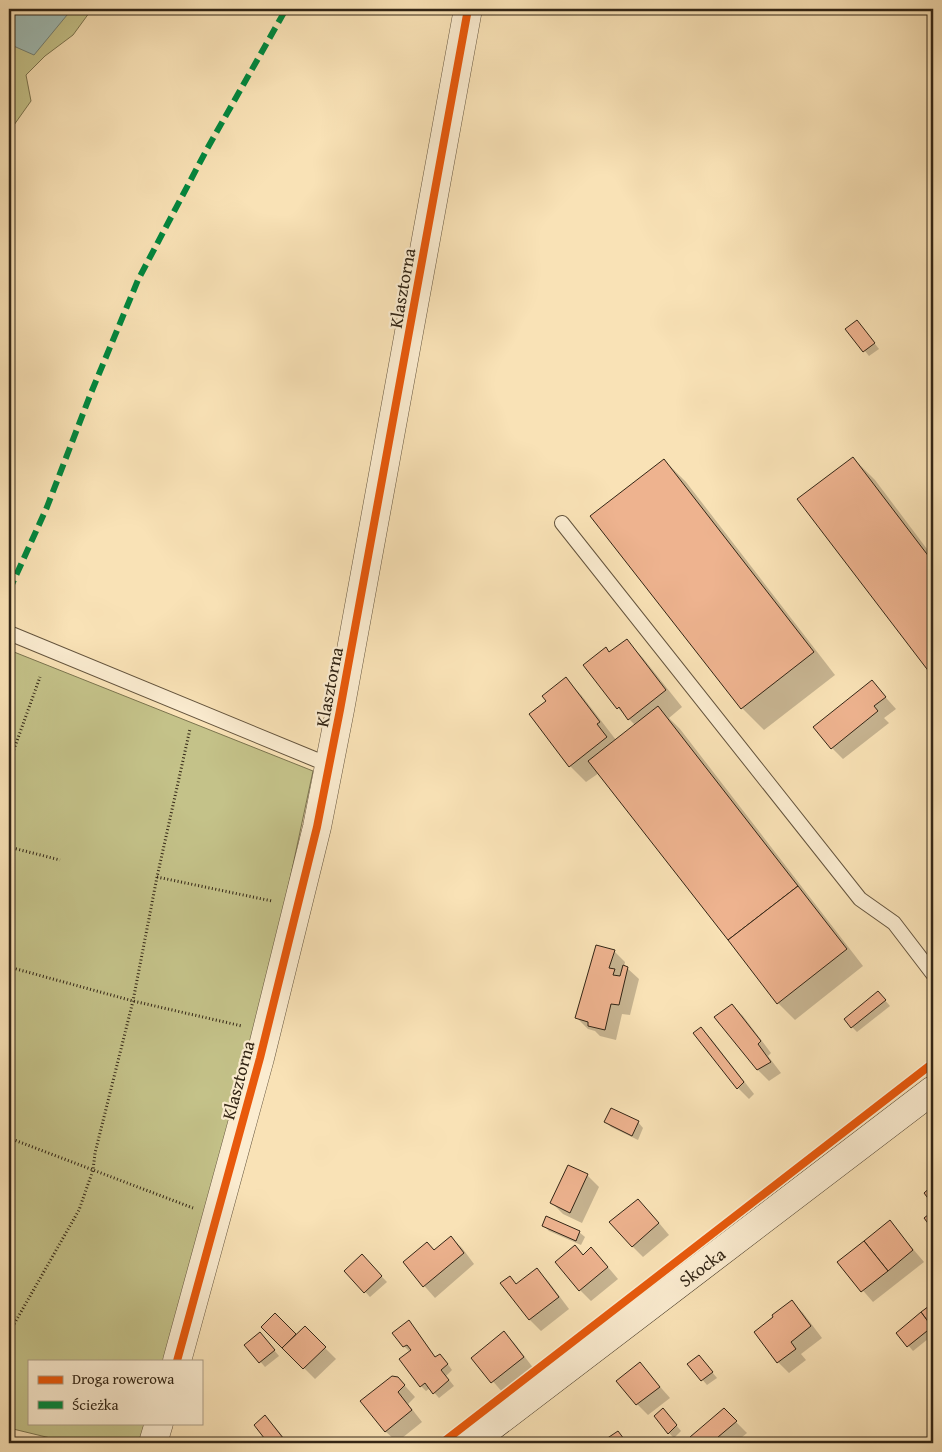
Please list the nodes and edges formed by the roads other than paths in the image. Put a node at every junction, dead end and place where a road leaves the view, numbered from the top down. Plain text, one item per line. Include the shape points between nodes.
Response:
1 (468, 9) edge
2 (562, 523) dead end
3 (9, 633) edge
4 (329, 764) junction
5 (933, 974) edge
6 (933, 1090) edge
7 (177, 1360) edge
8 (159, 1424) edge
9 (153, 1443) edge
10 (470, 1443) edge

1 - 4 street, Klasztorna
2 - 5 lane via 860,899 894,924
3 - 4 lane
4 - 7 street, Klasztorna via 317,828 260,1058
6 - 10 street, Skocka
8 - 9 street

